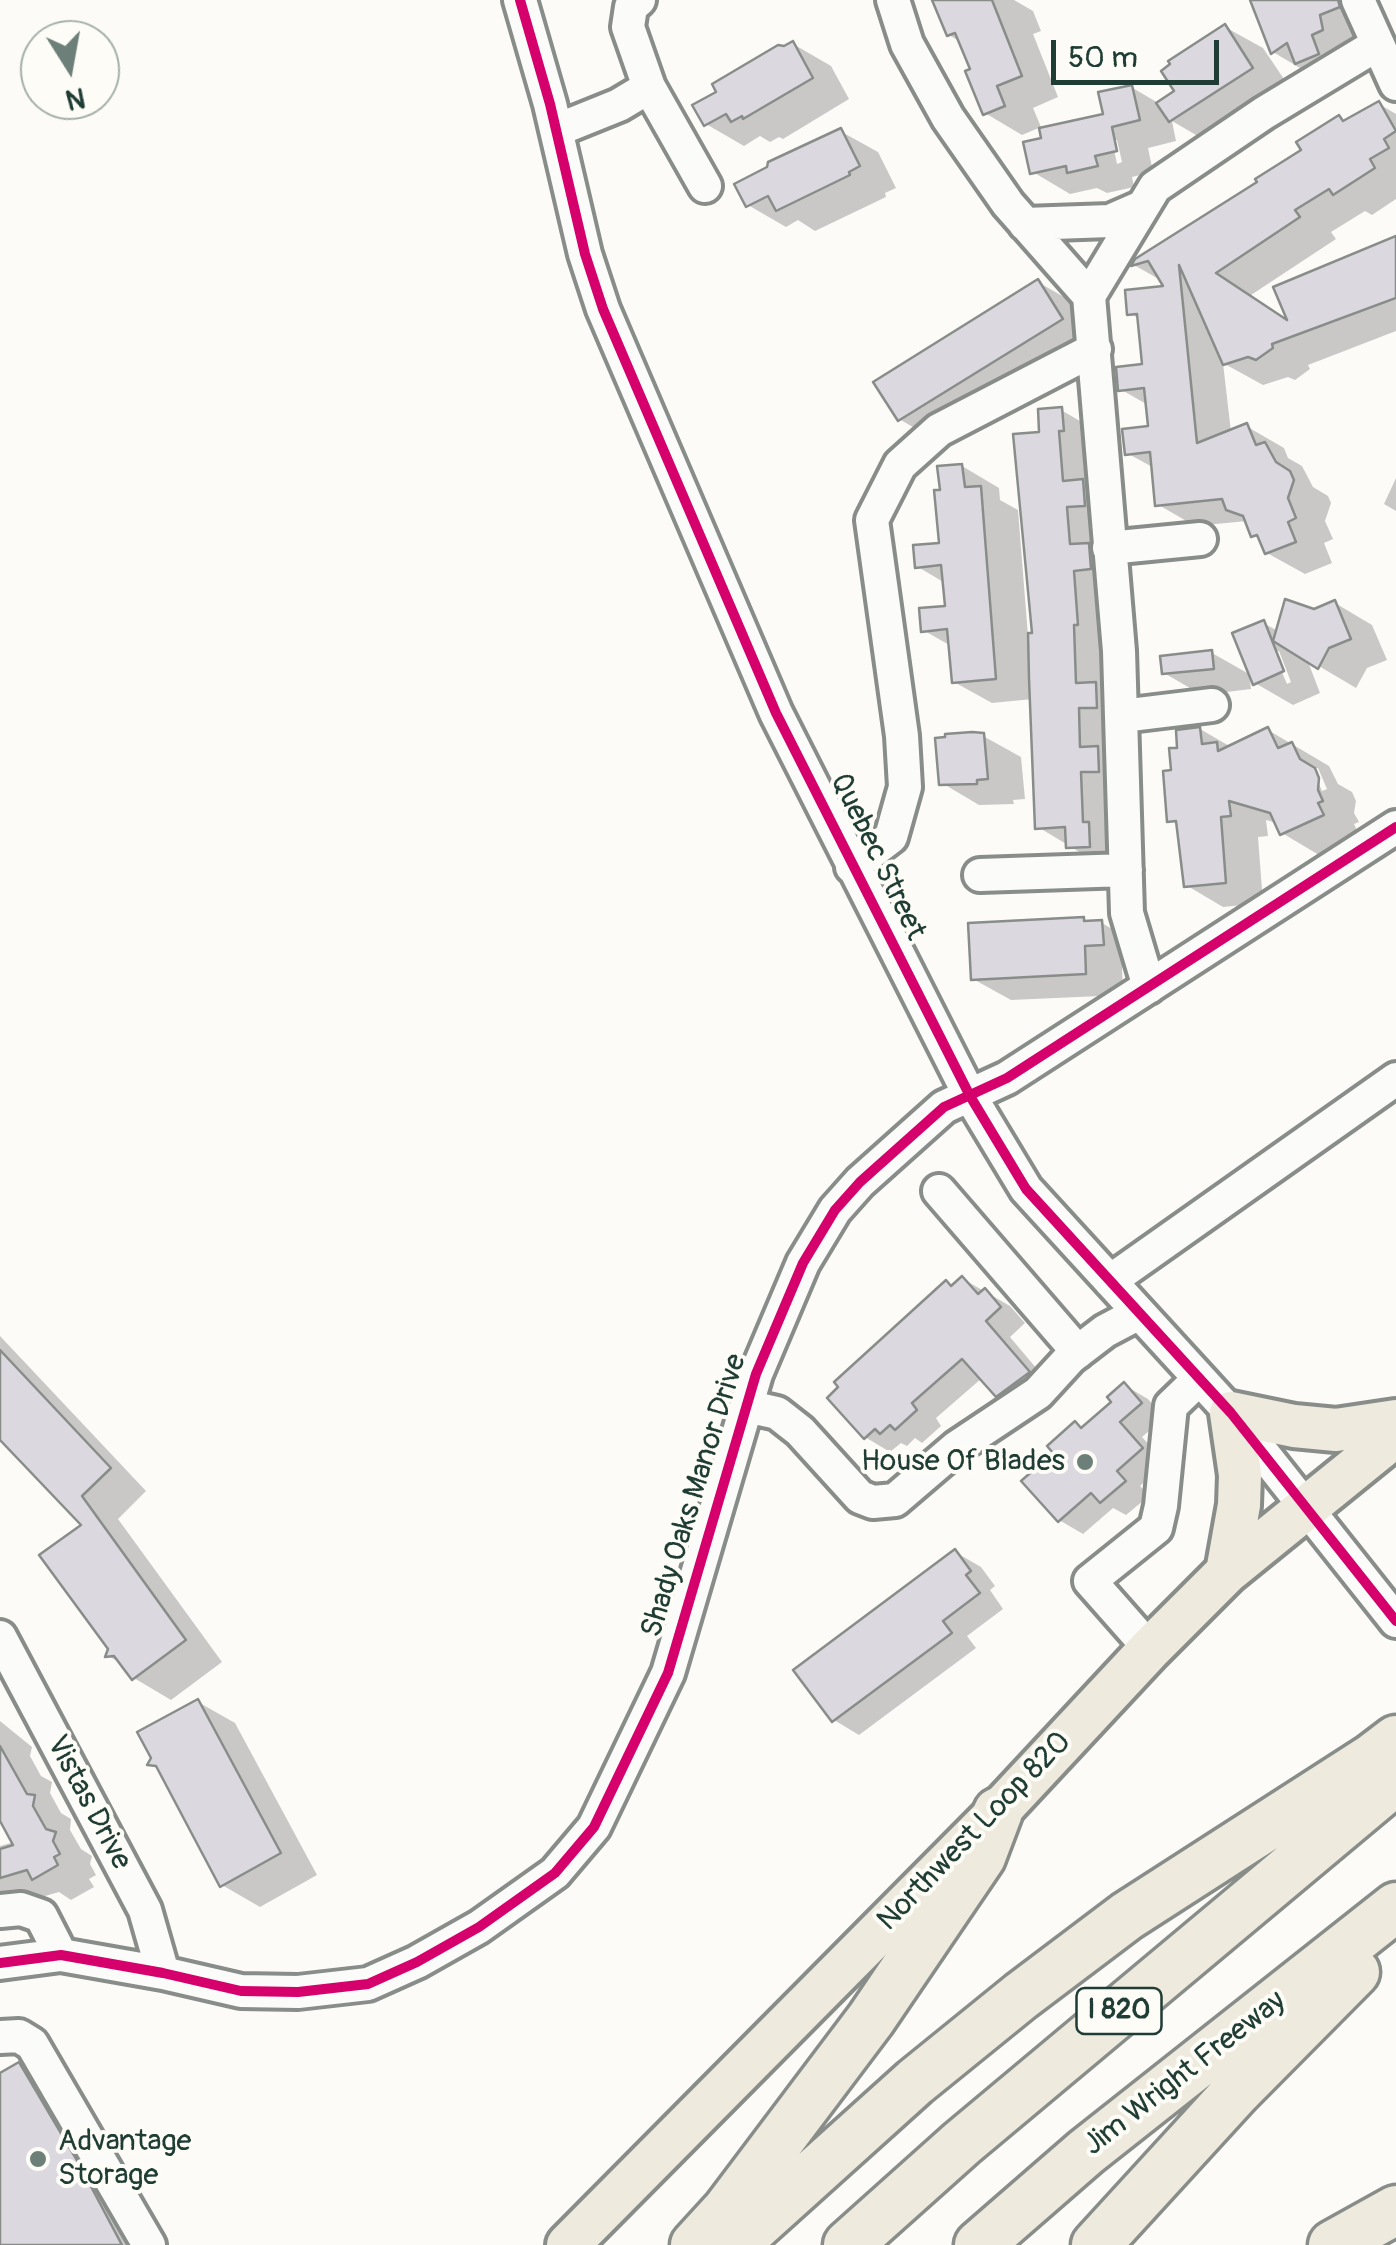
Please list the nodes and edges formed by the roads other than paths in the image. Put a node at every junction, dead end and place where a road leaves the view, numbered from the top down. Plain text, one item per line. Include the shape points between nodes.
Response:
1 (520, 0) edge
2 (639, 0) edge
3 (893, 0) edge
4 (1358, 0) edge
5 (1378, 44) junction
6 (1396, 84) edge
7 (649, 88) junction
8 (556, 130) junction
9 (705, 186) dead end
10 (1142, 206) junction
11 (1025, 224) junction
12 (1089, 296) junction
13 (1095, 349) junction
14 (1200, 539) dead end
15 (1109, 548) junction
16 (1212, 706) dead end
17 (1122, 716) junction
18 (1396, 827) edge
19 (852, 867) junction
20 (1126, 870) junction
21 (980, 876) dead end
22 (1149, 987) junction
23 (1396, 1079) edge
24 (970, 1096) junction
25 (939, 1190) dead end
26 (1110, 1281) junction
27 (1139, 1313) junction
28 (1078, 1352) junction
29 (1199, 1379) junction
30 (746, 1406) junction
31 (1232, 1413) junction
32 (1396, 1421) edge
33 (1396, 1435) edge
34 (1304, 1506) junction
35 (1228, 1572) junction
36 (1396, 1621) edge
37 (2, 1644) edge
38 (1150, 1649) junction
39 (1396, 1740) edge
40 (1396, 1780) edge
41 (998, 1812) junction
42 (1396, 1907) edge
43 (0, 1911) edge
44 (1396, 1933) edge
45 (62, 1955) junction
46 (0, 1963) edge
47 (163, 1973) junction
48 (0, 2037) edge
49 (1396, 2210) edge
50 (149, 2245) edge
51 (568, 2245) edge
52 (695, 2245) edge
53 (734, 2245) edge
54 (848, 2245) edge
55 (979, 2245) edge
56 (1096, 2245) edge
57 (1333, 2245) edge

1 - 8 street, Quebec Street
2 - 7 street via 628,28
3 - 11 street via 907,44 948,118
4 - 5 street
5 - 6 street
5 - 10 street via 1154,187
7 - 8 street
7 - 9 street
8 - 19 street, Quebec Street via 603,309 776,712
10 - 11 street via 1110,221
10 - 12 street
11 - 12 street
12 - 13 street
13 - 15 street
13 - 19 street via 939,430 900,464 872,520 905,787 891,837
14 - 15 street
15 - 17 street
16 - 17 street
17 - 20 street
18 - 22 street, Shady Oaks Manor Drive
19 - 24 street, Quebec Street
20 - 21 street
20 - 22 street via 1127,913
22 - 24 street, Shady Oaks Manor Drive
23 - 26 street
24 - 26 street, Quebec Street via 1026,1189
24 - 30 street, Shady Oaks Manor Drive via 944,1107 835,1210 803,1263
25 - 28 street
26 - 27 street, Quebec Street
27 - 28 street
27 - 29 street, Quebec Street
28 - 30 street via 1038,1393 885,1502 860,1498 777,1414
29 - 31 street, Quebec Street
29 - 38 street via 1172,1406 1156,1528 1090,1581
30 - 47 street, Shady Oaks Manor Drive via 668,1673 594,1827 554,1873 479,1928 368,1984 240,1991
31 - 32 main road via 1336,1430
31 - 34 street, Quebec Street
31 - 35 main road via 1240,1474
33 - 34 main road, Northwest Loop 820
34 - 35 main road, Northwest Loop 820
34 - 36 street, Quebec Street
35 - 38 main road, Northwest Loop 820
37 - 47 street, Vistas Drive via 145,1910
38 - 41 main road, Northwest Loop 820
39 - 53 highway via 1127,1916 1021,1996
40 - 54 highway, I 820
41 - 51 main road, Northwest Loop 820
41 - 52 highway via 981,1857 871,2019
42 - 55 highway, Jim Wright Freeway
43 - 45 street via 41,1916
44 - 56 highway via 1236,2092
45 - 46 street, Shady Oaks Manor Drive
45 - 47 street, Shady Oaks Manor Drive
48 - 50 street via 19,2036 32,2044
49 - 57 highway

